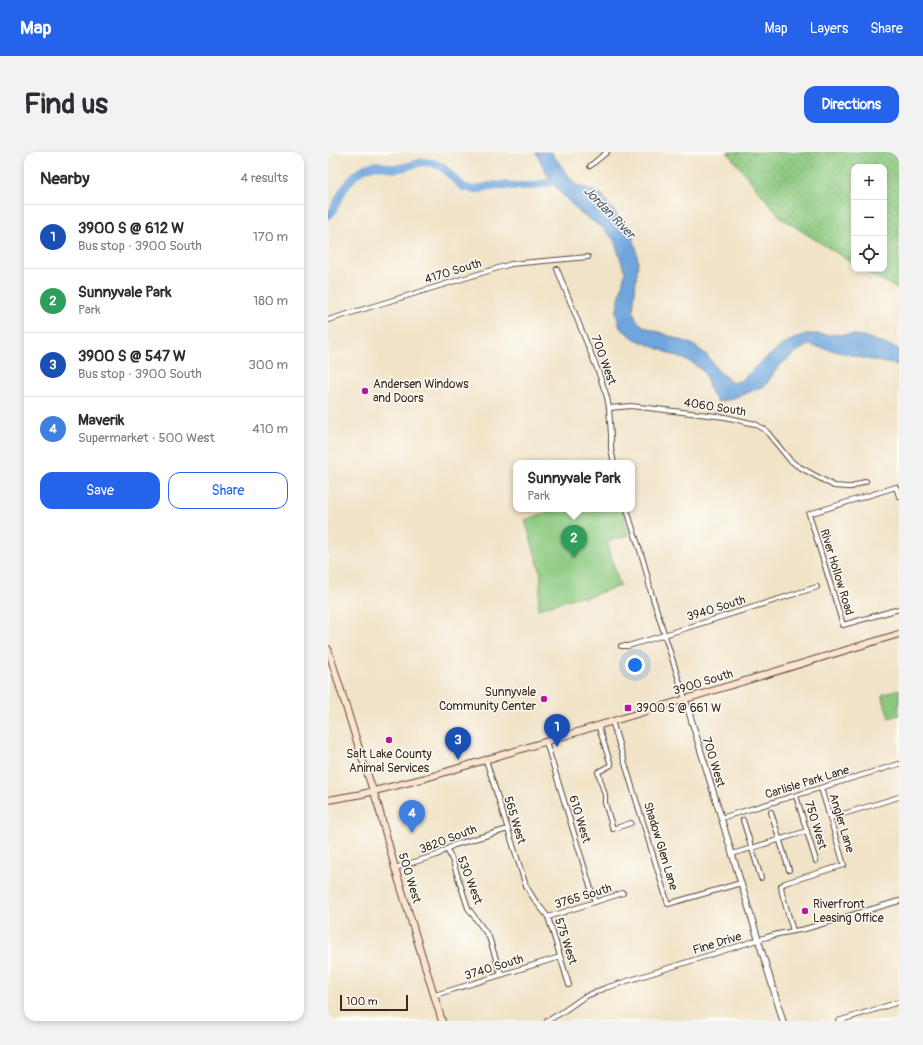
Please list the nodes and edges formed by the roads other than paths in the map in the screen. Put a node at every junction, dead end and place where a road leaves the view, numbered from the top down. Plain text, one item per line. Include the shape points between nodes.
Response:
1 (607, 152) edge
2 (590, 166) dead end
3 (588, 257) dead end
4 (557, 269) dead end
5 (328, 320) edge
6 (610, 408) junction
7 (613, 460) edge
8 (866, 481) dead end
9 (899, 496) edge
10 (628, 512) edge
11 (817, 587) dead end
12 (899, 609) edge
13 (899, 634) edge
14 (665, 635) junction
15 (620, 646) dead end
16 (328, 649) edge
17 (685, 699) junction
18 (612, 721) junction
19 (598, 725) junction
20 (546, 742) junction
21 (486, 760) junction
22 (899, 764) edge
23 (821, 788) junction
24 (373, 792) junction
25 (796, 796) junction
26 (899, 797) edge
27 (328, 800) edge
28 (771, 812) dead end
29 (721, 818) junction
30 (830, 818) junction
31 (743, 820) dead end
32 (631, 824) dead end
33 (508, 829) junction
34 (807, 830) junction
35 (779, 839) junction
36 (752, 848) junction
37 (447, 849) junction
38 (732, 854) junction
39 (816, 861) dead end
40 (396, 868) junction
41 (789, 870) dead end
42 (761, 878) dead end
43 (741, 883) junction
44 (526, 886) joint
45 (623, 893) dead end
46 (899, 901) edge
47 (595, 902) junction
48 (548, 917) junction
49 (793, 931) junction
50 (759, 940) junction
51 (560, 957) junction
52 (501, 975) junction
53 (569, 985) dead end
54 (434, 996) junction
55 (899, 1002) edge
56 (442, 1021) edge
57 (548, 1021) edge
58 (783, 1021) edge
59 (838, 1021) edge

1 - 2 street
3 - 5 street, 4170 South via 511,264
4 - 6 street, 700 West
6 - 7 street, 700 West
6 - 8 street, 4060 South via 631,406 725,417 755,424 764,429 796,465 816,477 834,486 847,487
9 - 12 street, River Hollow Road via 896,487 809,514 843,626
10 - 14 street, 700 West
11 - 14 street, 3940 South
13 - 17 main road, 3900 South
14 - 15 street, 3940 South
14 - 17 street, 700 West
16 - 24 main road, 500 West
17 - 18 main road, 3900 South
17 - 29 street, 700 West
18 - 19 main road, 3900 South
18 - 43 street, Shadow Glen Lane via 668,904
19 - 20 main road, 3900 South
19 - 32 street via 610,765 598,772 613,829
20 - 21 main road, 3900 South
20 - 47 street, 610 West
21 - 24 main road, 3900 South
21 - 33 street, 565 West
22 - 23 street, Carlisle Park Lane
23 - 25 street, Carlisle Park Lane
23 - 30 street, Angler Lane
24 - 27 main road, 3900 South
24 - 40 main road, 500 West
25 - 29 street, Carlisle Park Lane
25 - 34 street, 750 West
26 - 30 street
28 - 35 street
29 - 38 street, 700 West
30 - 49 street, Angler Lane via 844,865 780,886
31 - 36 street
33 - 37 street, 3820 South
33 - 44 street, 565 West
34 - 35 street
34 - 39 street, 750 West
35 - 36 street
35 - 41 street
36 - 38 street
36 - 42 street
37 - 40 street, 3820 South via 437,855
37 - 52 street, 530 West via 466,902 489,937
38 - 43 street, 700 West
40 - 54 main road, 500 West
43 - 50 street, 700 West
44 - 48 street, 575 West
45 - 47 street, 3765 South
46 - 49 street, Fine Drive
47 - 48 street, 3765 South
48 - 51 street, 575 West
49 - 50 street, Fine Drive
50 - 57 street, Fine Drive via 598,990
50 - 58 street, 700 West
51 - 52 street, 3740 South
51 - 53 street, 575 West
52 - 54 street, 3740 South
54 - 56 main road, 500 West
55 - 59 street

